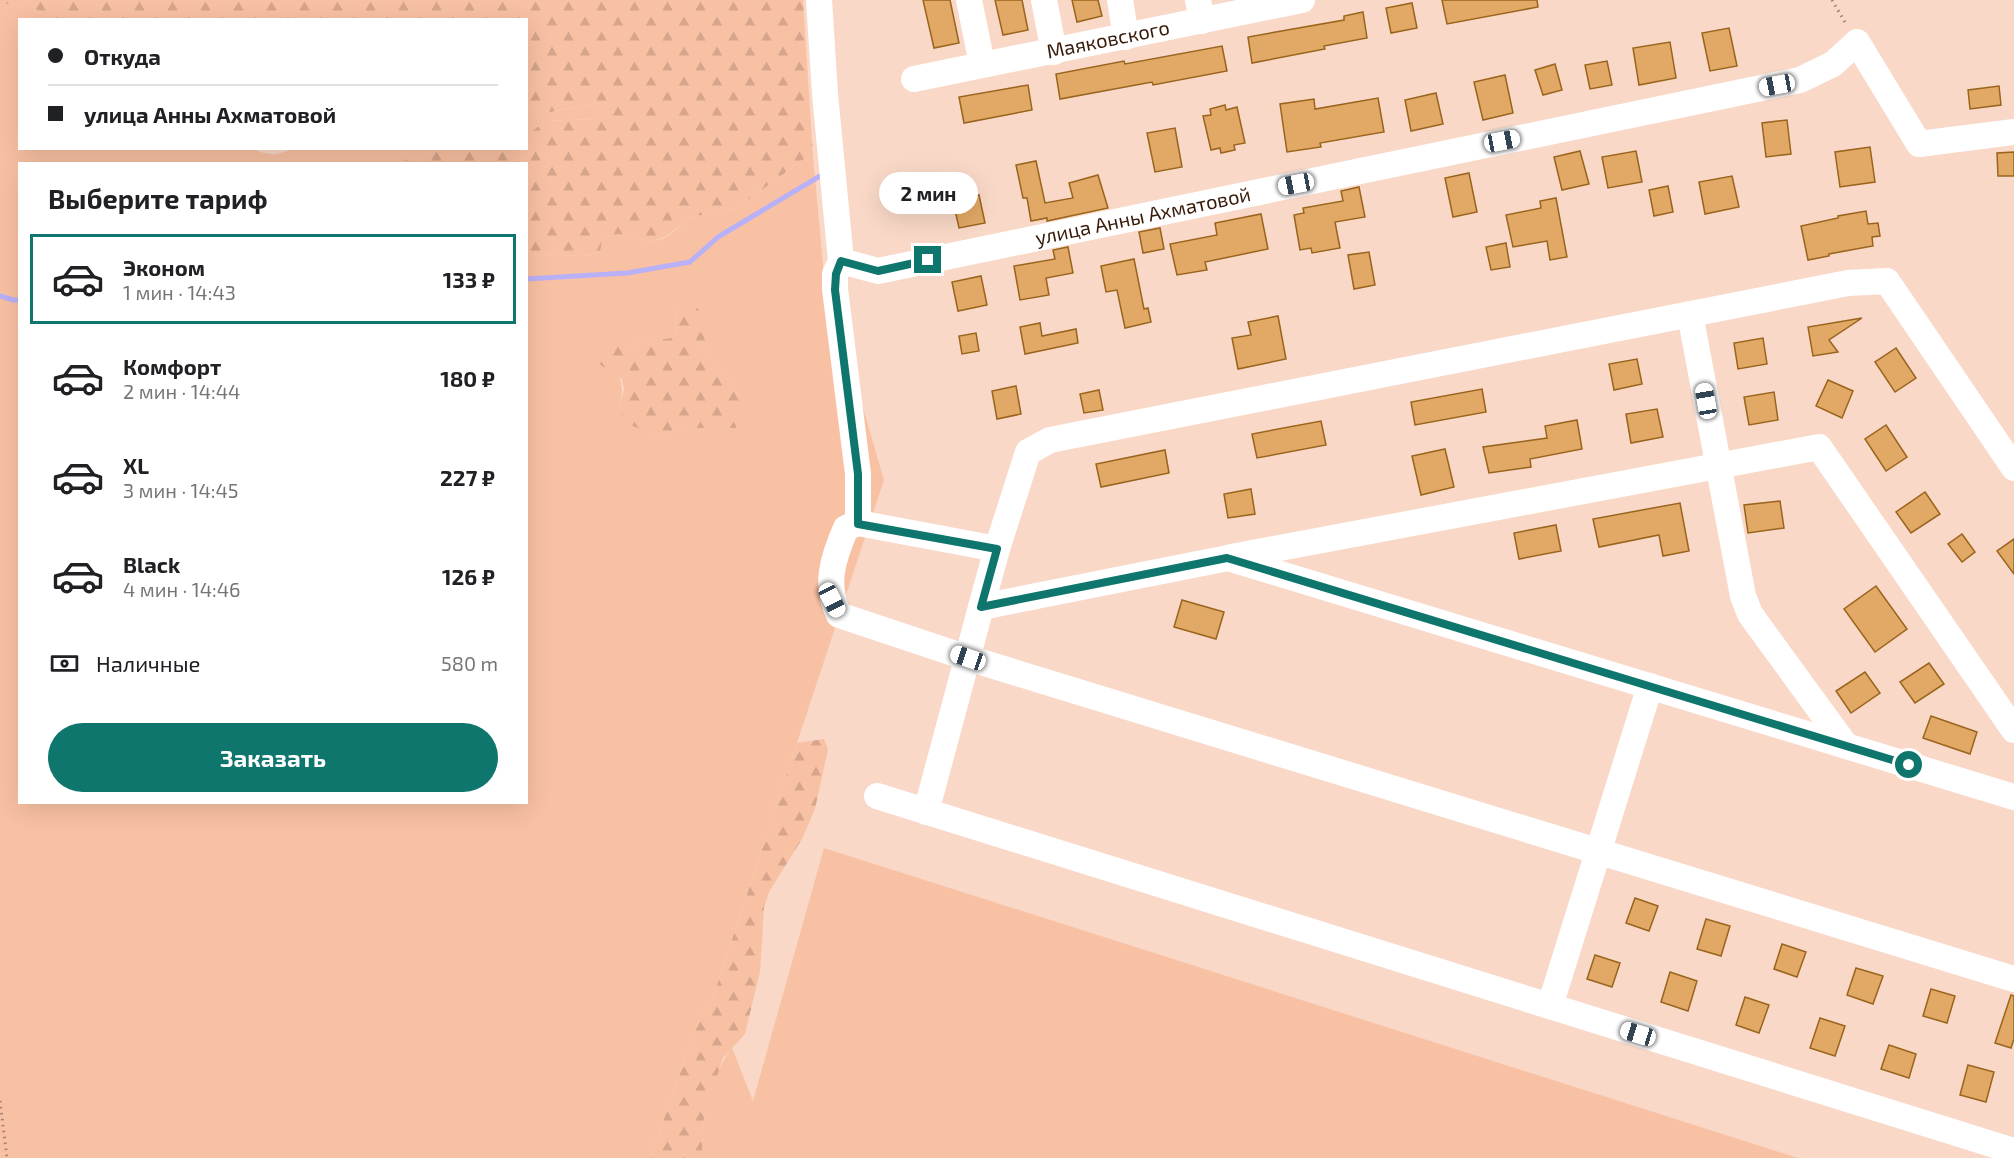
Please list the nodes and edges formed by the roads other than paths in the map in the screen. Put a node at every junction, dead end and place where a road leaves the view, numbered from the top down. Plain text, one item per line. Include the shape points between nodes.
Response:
1 (819, 0) edge
2 (969, 0) edge
3 (1044, 0) edge
4 (1120, 0) edge
5 (1287, 1) edge
6 (1200, 10) edge
7 (1126, 37) junction
8 (1054, 52) junction
9 (982, 64) junction
10 (914, 79) dead end
11 (2014, 132) edge
12 (841, 261) junction
13 (1690, 314) junction
14 (1717, 466) junction
15 (2014, 468) edge
16 (858, 524) junction
17 (997, 549) junction
18 (1227, 558) junction
19 (981, 607) junction
20 (968, 658) junction
21 (1650, 686) junction
22 (2014, 730) edge
23 (1846, 746) junction
24 (877, 796) dead end
25 (2014, 797) edge
26 (926, 812) junction
27 (1598, 851) junction
28 (2014, 979) edge
29 (1550, 1006) junction
30 (2014, 1151) edge

1 - 12 street
2 - 9 street
3 - 8 street
4 - 7 street
5 - 6 street, Маяковского
6 - 7 street, Маяковского
7 - 8 street, Маяковского
8 - 9 street, Маяковского
9 - 10 street, Маяковского
11 - 12 street, улица Анны Ахматовой via 1919,144 1857,42 1833,64 1800,80 878,271
12 - 16 street via 835,290 858,474
13 - 14 street
13 - 15 street via 1848,283 1887,281
13 - 17 street via 1050,440 1028,452
14 - 18 street
14 - 22 street via 1819,447
14 - 23 street via 1750,614
16 - 17 street
16 - 20 street via 846,528 831,574 832,600 839,615
17 - 19 street
18 - 19 street
18 - 21 street
19 - 20 street
20 - 26 street
20 - 27 street
21 - 23 street
21 - 27 street
23 - 25 street
24 - 26 street
26 - 29 street
27 - 28 street
27 - 29 street
29 - 30 street

